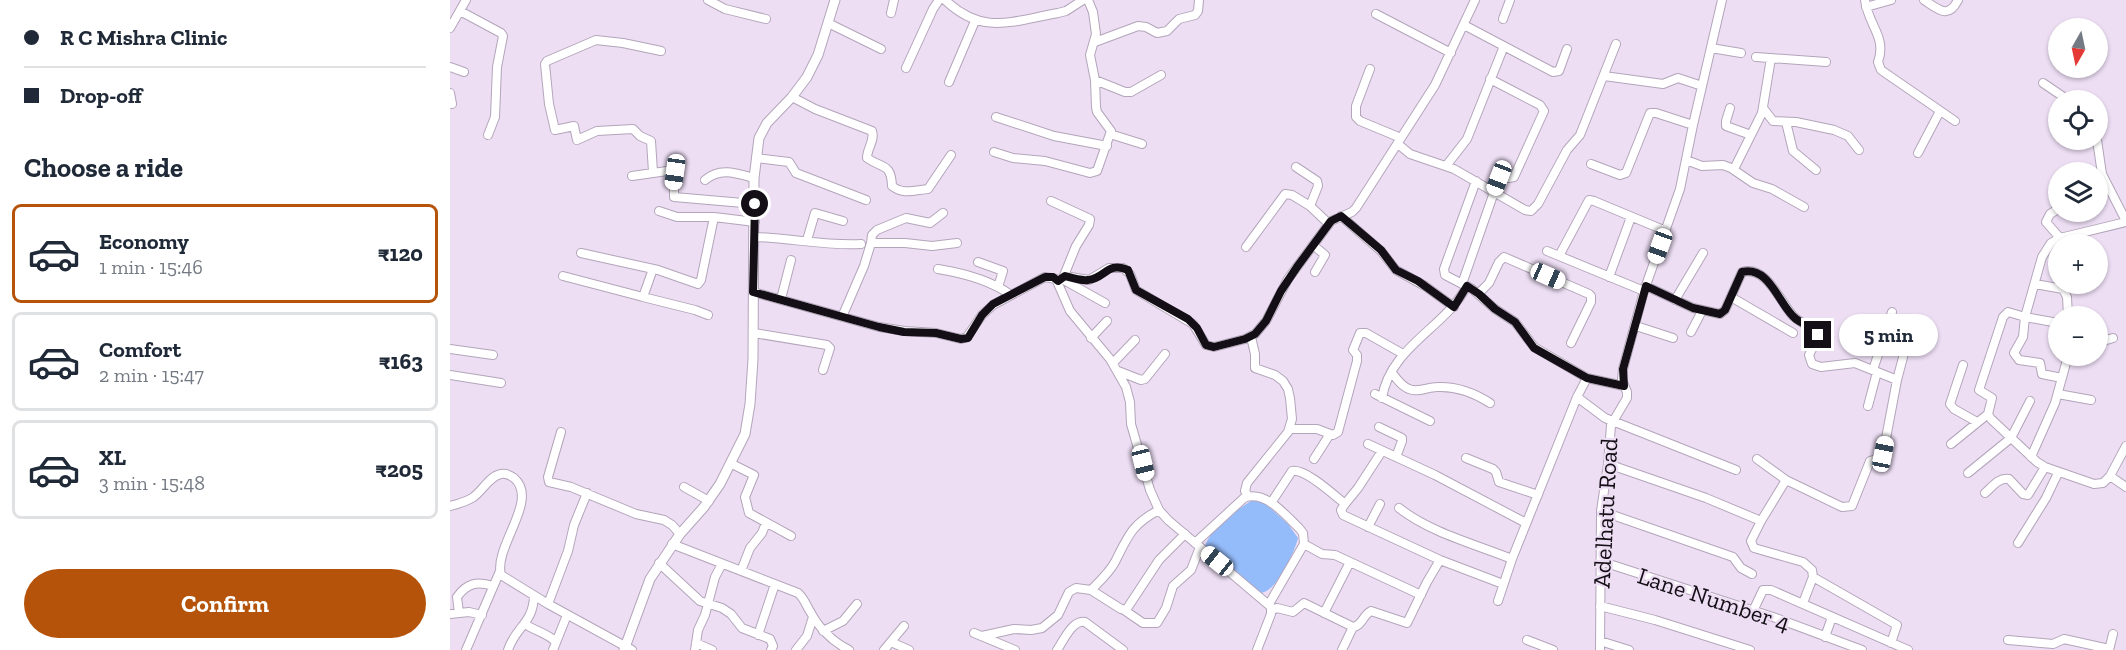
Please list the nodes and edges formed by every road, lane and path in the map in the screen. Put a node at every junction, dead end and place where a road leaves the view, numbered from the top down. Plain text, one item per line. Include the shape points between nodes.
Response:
1 (466, 0) edge
2 (710, 0) edge
3 (835, 0) edge
4 (894, 0) edge
5 (939, 0) edge
6 (945, 0) edge
7 (1083, 0) edge
8 (1088, 0) edge
9 (1199, 0) edge
10 (1475, 0) edge
11 (1510, 0) edge
12 (1722, 0) edge
13 (1891, 0) edge
14 (1924, 0) edge
15 (1958, 0) edge
16 (1866, 3) edge
17 (460, 11) junction
18 (891, 13) dead end
19 (1376, 14) dead end
20 (766, 19) dead end
21 (1503, 19) dead end
22 (975, 21) junction
23 (828, 22) junction
24 (1464, 25) junction
25 (450, 28) edge
26 (1095, 42) junction
27 (1616, 44) dead end
28 (1504, 46) junction
29 (1711, 48) junction
30 (881, 49) dead end
31 (1567, 49) dead end
32 (661, 51) dead end
33 (1451, 53) junction
34 (1741, 53) dead end
35 (1756, 57) dead end
36 (1771, 58) junction
37 (1826, 62) dead end
38 (450, 67) edge
39 (906, 69) dead end
40 (1370, 69) dead end
41 (464, 72) dead end
42 (1161, 75) dead end
43 (1604, 76) junction
44 (1490, 79) junction
45 (1095, 80) junction
46 (949, 82) dead end
47 (2043, 83) dead end
48 (1702, 86) junction
49 (2053, 90) edge
50 (450, 93) edge
51 (792, 97) junction
52 (452, 104) dead end
53 (1730, 108) dead end
54 (1763, 108) junction
55 (1940, 111) junction
56 (996, 117) dead end
57 (1786, 122) junction
58 (1955, 122) dead end
59 (1693, 125) junction
60 (1110, 134) junction
61 (488, 135) dead end
62 (1751, 135) junction
63 (1399, 141) junction
64 (1142, 144) dead end
65 (1107, 146) junction
66 (1859, 150) dead end
67 (2098, 150) edge
68 (994, 152) dead end
69 (1918, 153) dead end
70 (951, 156) dead end
71 (756, 159) junction
72 (1686, 160) junction
73 (1591, 164) dead end
74 (1446, 166) junction
75 (1296, 167) dead end
76 (1734, 169) junction
77 (1816, 170) dead end
78 (653, 172) junction
79 (632, 176) dead end
80 (754, 178) junction
81 (705, 180) dead end
82 (1476, 181) junction
83 (1494, 192) junction
84 (866, 200) dead end
85 (1051, 201) dead end
86 (755, 204) junction
87 (1310, 206) junction
88 (1804, 207) dead end
89 (658, 211) dead end
90 (942, 213) dead end
91 (1341, 216) junction
92 (714, 217) junction
93 (1631, 217) junction
94 (2048, 218) edge
95 (843, 220) dead end
96 (2126, 221) edge
97 (755, 222) junction
98 (1329, 224) junction
99 (1666, 231) junction
100 (2056, 234) edge
101 (2076, 234) edge
102 (755, 237) junction
103 (807, 240) junction
104 (871, 243) junction
105 (957, 243) dead end
106 (861, 244) dead end
107 (1313, 245) junction
108 (1246, 247) dead end
109 (2048, 247) edge
110 (1547, 251) dead end
111 (581, 253) dead end
112 (1703, 253) dead end
113 (1559, 256) junction
114 (791, 260) dead end
115 (978, 262) dead end
116 (653, 269) junction
117 (938, 269) dead end
118 (1315, 272) dead end
119 (563, 276) dead end
120 (1609, 277) junction
121 (1062, 279) junction
122 (2035, 284) junction
123 (1465, 285) junction
124 (998, 287) junction
125 (1645, 289) junction
126 (753, 292) junction
127 (1479, 294) junction
128 (1011, 295) junction
129 (643, 297) junction
130 (1731, 297) junction
131 (781, 299) junction
132 (1675, 300) junction
133 (1105, 303) dead end
134 (2067, 306) edge
135 (1454, 307) junction
136 (1702, 311) junction
137 (1892, 312) dead end
138 (708, 315) dead end
139 (842, 317) junction
140 (2025, 317) junction
141 (1107, 321) dead end
142 (2048, 321) edge
143 (1636, 326) junction
144 (1911, 327) dead end
145 (1692, 332) dead end
146 (753, 333) junction
147 (1792, 333) dead end
148 (1251, 337) junction
149 (1091, 338) junction
150 (1673, 338) dead end
151 (2113, 338) dead end
152 (1135, 340) dead end
153 (2108, 340) edge
154 (1572, 343) dead end
155 (450, 349) edge
156 (1165, 354) dead end
157 (1403, 354) junction
158 (493, 355) dead end
159 (1113, 363) junction
160 (1963, 365) dead end
161 (2065, 366) edge
162 (824, 370) dead end
163 (1118, 371) junction
164 (1875, 371) junction
165 (1392, 373) junction
166 (450, 375) edge
167 (1587, 378) junction
168 (2062, 378) junction
169 (1897, 380) junction
170 (501, 383) dead end
171 (1624, 386) junction
172 (2058, 394) junction
173 (1577, 397) junction
174 (2091, 400) dead end
175 (2030, 401) dead end
176 (1490, 403) dead end
177 (1868, 406) dead end
178 (1988, 414) junction
179 (1612, 420) junction
180 (1430, 421) dead end
181 (1977, 422) junction
182 (1379, 427) dead end
183 (1289, 429) junction
184 (561, 432) dead end
185 (1330, 434) junction
186 (2011, 438) junction
187 (1368, 444) dead end
188 (1952, 444) dead end
189 (2126, 446) edge
190 (1382, 451) junction
191 (1395, 457) junction
192 (2031, 457) junction
193 (1466, 458) dead end
194 (1314, 459) dead end
195 (1758, 459) dead end
196 (732, 464) junction
197 (1608, 464) junction
198 (2045, 467) junction
199 (1736, 470) dead end
200 (1968, 473) dead end
201 (2058, 473) junction
202 (2110, 476) junction
203 (1786, 480) junction
204 (684, 487) dead end
205 (2126, 488) edge
206 (587, 493) junction
207 (1985, 493) dead end
208 (1538, 495) junction
209 (1248, 496) junction
210 (709, 501) junction
211 (1270, 503) junction
212 (1345, 504) junction
213 (1380, 504) dead end
214 (450, 506) edge
215 (1399, 508) dead end
216 (1159, 510) junction
217 (1601, 511) junction
218 (1761, 521) junction
219 (766, 523) junction
220 (1526, 523) junction
221 (1368, 527) junction
222 (680, 534) junction
223 (1185, 534) junction
224 (791, 536) dead end
225 (2018, 543) dead end
226 (672, 544) junction
227 (1304, 544) junction
228 (1198, 545) junction
229 (1440, 560) junction
230 (1512, 560) junction
231 (1600, 561) junction
232 (1350, 562) junction
233 (659, 563) junction
234 (722, 564) junction
235 (500, 571) junction
236 (741, 571) junction
237 (1752, 574) dead end
238 (1813, 578) junction
239 (775, 584) junction
240 (1503, 584) junction
241 (493, 586) junction
242 (1090, 590) junction
243 (1421, 594) junction
244 (534, 596) junction
245 (1498, 601) dead end
246 (1803, 603) junction
247 (548, 604) junction
248 (857, 604) dead end
249 (707, 605) junction
250 (1600, 606) junction
251 (1270, 607) junction
252 (1124, 610) junction
253 (1753, 611) junction
254 (454, 613) edge
255 (1324, 613) junction
256 (482, 615) junction
257 (567, 615) junction
258 (813, 617) junction
259 (1832, 617) junction
260 (525, 624) junction
261 (904, 626) dead end
262 (1353, 627) junction
263 (823, 631) junction
264 (2113, 634) dead end
265 (758, 635) junction
266 (1825, 637) junction
267 (1527, 640) dead end
268 (2008, 640) dead end
269 (1600, 641) junction
270 (891, 642) junction
271 (1891, 643) junction
272 (555, 646) edge
273 (695, 647) edge
274 (627, 649) edge
275 (466, 650) edge
276 (508, 650) edge
277 (712, 650) edge
278 (771, 650) edge
279 (796, 650) edge
280 (849, 650) edge
281 (884, 650) edge
282 (909, 650) edge
283 (1015, 650) edge
284 (1057, 650) edge
285 (1123, 650) edge
286 (1257, 650) edge
287 (1342, 650) edge
288 (1553, 650) edge
289 (1600, 650) edge
290 (1629, 650) edge
291 (1750, 650) edge
292 (1862, 650) edge
293 (1908, 650) edge
294 (2109, 650) edge

1 - 17 street
2 - 20 street via 725,9
3 - 23 main road
4 - 18 street
5 - 39 street
6 - 22 street
7 - 22 street via 1059,13 998,23
8 - 26 street
9 - 26 street via 1195,15 1179,19 1167,32 1157,33 1138,26
10 - 24 street
11 - 21 street
12 - 29 street, Adelhatu Road
13 - 16 street
14 - 15 street via 1948,11
16 - 55 street via 1882,48 1878,66
17 - 25 street
17 - 61 street via 503,36 496,68 495,117
19 - 33 street
22 - 46 street
23 - 30 street
23 - 51 main road via 812,67
24 - 28 street
24 - 33 street
26 - 45 street via 1089,55
27 - 43 street
28 - 31 street via 1556,72
28 - 44 street
29 - 34 street
29 - 48 street, Adelhatu Road
32 - 78 street via 596,40 545,63 555,130 574,126 577,140 597,131 633,129 651,141
33 - 63 street
35 - 36 street
36 - 37 street
36 - 54 street
38 - 41 street
40 - 63 street via 1356,106 1356,117
42 - 45 street via 1131,92
43 - 48 street via 1663,84 1678,78
43 - 83 street via 1580,135 1567,150 1535,208 1525,210
44 - 74 street via 1467,139
44 - 83 street via 1540,105 1544,111 1514,177 1501,176
45 - 60 street via 1097,112 1110,128
47 - 49 street
48 - 59 street, Adelhatu Road
50 - 52 street
51 - 70 street via 872,131 867,158 889,170 895,189 928,189
51 - 71 main road via 763,130
53 - 62 street via 1726,126
54 - 57 street via 1773,121
54 - 62 street
55 - 58 street
55 - 69 street
56 - 65 street via 1054,136
57 - 66 street via 1842,133
57 - 77 street via 1793,151
59 - 72 street, Adelhatu Road
59 - 73 street via 1650,113 1626,173 1620,175
60 - 64 street
60 - 65 street
62 - 76 street
63 - 74 street via 1410,154
63 - 91 street via 1356,208
65 - 68 street via 1100,168 1094,173
67 - 96 street via 2102,174
71 - 80 main road
71 - 84 street via 789,162 796,173
72 - 76 street
72 - 99 street, Adelhatu Road
74 - 82 street
75 - 87 street via 1319,183
76 - 88 street via 1753,183
78 - 79 street
78 - 86 street via 675,170 674,197
80 - 81 street via 724,171
80 - 86 main road
82 - 83 street
82 - 123 street via 1444,269 1444,275
83 - 123 street
85 - 121 street via 1090,219
86 - 97 main road
87 - 98 street
87 - 108 street via 1286,194
89 - 92 street via 677,218
90 - 104 street via 930,223 909,218 877,230
91 - 98 street
91 - 135 street via 1381,250 1396,270
92 - 97 street
92 - 116 street via 699,283
93 - 99 street
93 - 113 street via 1589,200
93 - 120 street
94 - 100 street via 2046,222
95 - 103 street via 815,213
96 - 101 street
97 - 102 main road
98 - 107 street
99 - 125 street, Adelhatu Road
102 - 103 street
102 - 126 main road
103 - 106 street
104 - 105 street
104 - 139 street
107 - 118 street via 1325,255
107 - 148 street via 1266,321
109 - 122 street
110 - 113 street
111 - 116 street
112 - 132 street
113 - 120 street
114 - 131 street
115 - 124 street via 1004,271
116 - 129 street
117 - 124 street
119 - 129 street
120 - 125 street
121 - 128 street via 1045,277
121 - 133 street
121 - 148 street via 1089,280 1109,268 1124,268 1136,290 1193,324 1206,345 1214,347
121 - 149 street via 1070,311
122 - 134 street via 2063,289
122 - 140 street
123 - 127 street
123 - 135 street
124 - 128 street
125 - 132 street
125 - 143 street, Adelhatu Road
126 - 131 street
126 - 146 main road
127 - 154 street via 1504,257 1592,296
127 - 167 street via 1515,322 1534,348
128 - 139 street via 986,310 968,338 961,339
129 - 138 street
130 - 136 street via 1723,313
130 - 147 street
130 - 164 street via 1742,272 1760,275 1795,319 1818,332 1809,355 1812,364 1850,363
131 - 139 street
132 - 136 street
135 - 157 street
136 - 145 street
137 - 164 street
140 - 142 street
140 - 168 street via 2015,358 2040,363 2042,374
140 - 178 street via 2008,312 2003,317 1979,387 1980,392 1992,398
141 - 149 street
143 - 150 street
143 - 171 street, Adelhatu Road via 1623,369
144 - 169 street
146 - 162 street via 828,345 830,353
146 - 196 main road via 747,425
148 - 183 street via 1255,368 1275,375 1288,388 1292,419
149 - 159 street
151 - 153 street
152 - 159 street
155 - 158 street
156 - 163 street via 1145,379
157 - 165 street
157 - 185 street via 1366,333 1359,334 1353,350 1357,361 1338,432
159 - 163 street
160 - 181 street via 1950,404
161 - 168 street
163 - 216 street via 1129,394 1135,441
164 - 169 street
164 - 177 street
165 - 176 street via 1409,389 1458,389
165 - 180 street via 1378,396
166 - 170 street
167 - 171 street
167 - 173 street
168 - 172 street
169 - 203 street via 1882,457 1870,461 1852,506 1842,507
171 - 179 street, Adelhatu Road via 1627,398
172 - 174 street
172 - 192 street
173 - 179 street via 1597,414
173 - 208 street
175 - 186 street
178 - 181 street
178 - 186 street
179 - 197 street, Adelhatu Road
179 - 199 street
181 - 188 street
182 - 191 street via 1402,438
183 - 185 street via 1317,429
183 - 209 street via 1247,483
184 - 206 street via 549,482
185 - 194 street
186 - 192 street
186 - 200 street
187 - 190 street
189 - 202 street
190 - 191 street
190 - 212 street
191 - 220 street
192 - 198 street
193 - 208 street via 1493,469 1499,482
195 - 203 street
196 - 210 main road
196 - 219 street via 754,475 745,501 749,513
197 - 217 street, Adelhatu Road
197 - 218 street
198 - 201 street
198 - 207 street via 2028,495 2005,478
201 - 202 street via 2099,484
201 - 225 street
202 - 205 street
203 - 218 street
204 - 210 street
206 - 222 street via 636,514 668,522
206 - 247 street
208 - 220 street
209 - 211 street via 1260,496
209 - 228 street
210 - 222 main road
211 - 212 street via 1292,471 1299,470
211 - 227 street via 1301,530
212 - 221 street via 1343,515
213 - 221 street
214 - 235 street via 473,498 499,474 517,481 522,497
215 - 230 street via 1429,526
216 - 223 street
216 - 242 street via 1136,525 1110,569
217 - 231 street, Adelhatu Road
217 - 237 street via 1733,556 1741,568
218 - 238 street via 1751,542 1754,548 1803,562 1812,570
219 - 224 street
219 - 236 street
220 - 230 street
221 - 229 street
222 - 226 main road
223 - 228 street
223 - 252 street via 1160,560
226 - 233 main road
226 - 234 street
227 - 232 street
227 - 251 street
228 - 251 street
228 - 252 street via 1191,570 1173,586 1157,623 1143,623
229 - 240 street
229 - 243 street
230 - 240 street
231 - 250 street, Adelhatu Road
231 - 253 street, Lane Number 4
232 - 243 street
232 - 255 street
233 - 249 street
233 - 274 main road via 645,590
234 - 236 street
234 - 249 street
235 - 241 street
235 - 244 street via 506,580
236 - 239 street
238 - 246 street
238 - 271 street via 1896,625
239 - 258 street via 801,596
239 - 265 street
240 - 245 street
241 - 254 street via 479,582 466,587 457,597
241 - 256 street
242 - 252 street
242 - 283 street via 1071,590 1058,615 1042,628 978,635
243 - 262 street via 1407,623 1371,611
244 - 247 street
244 - 260 street via 533,609
246 - 253 street via 1766,589
246 - 259 street
247 - 257 street
248 - 263 street via 843,621
249 - 265 street via 727,611 742,628
249 - 273 street
250 - 269 street, Adelhatu Road
250 - 291 street
251 - 255 street via 1295,612 1304,603
251 - 286 street
253 - 266 street, Lane Number 4
254 - 256 street
255 - 262 street
256 - 275 street
257 - 272 street
257 - 274 street
258 - 263 street
258 - 279 street via 807,636
259 - 266 street
259 - 271 street
260 - 272 street via 549,636
260 - 276 street via 515,633
261 - 270 street
262 - 287 street
263 - 280 street
264 - 294 street
265 - 278 street via 770,639
266 - 292 street, Lane Number 4
267 - 288 street
268 - 294 street via 2053,645 2064,639
269 - 289 street, Adelhatu Road
269 - 290 street
270 - 281 street
270 - 282 street
271 - 293 street
273 - 277 street
284 - 285 street via 1081,621

